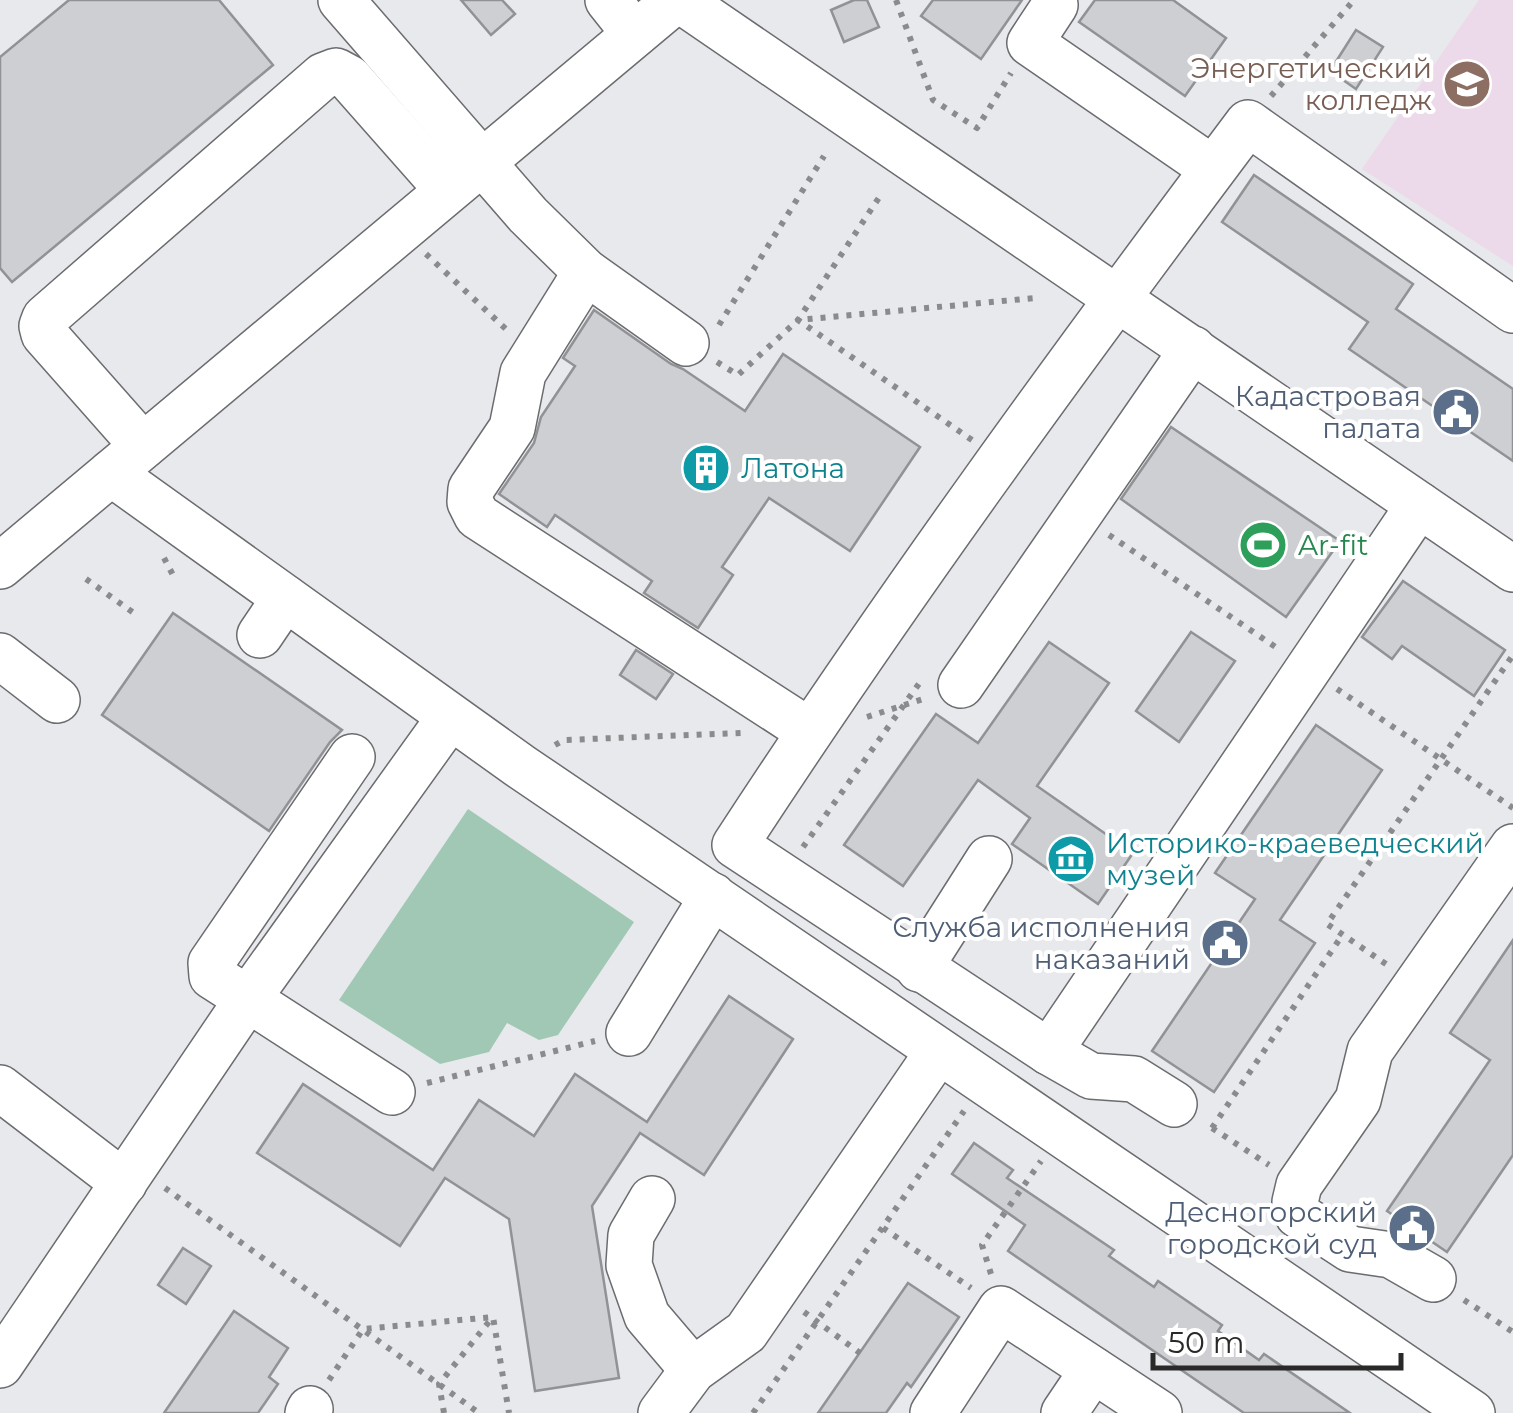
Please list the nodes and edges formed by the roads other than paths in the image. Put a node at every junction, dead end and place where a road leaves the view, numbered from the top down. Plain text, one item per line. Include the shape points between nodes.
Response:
1 (341, 0) edge
2 (678, 0) edge
3 (1055, 6) dead end
4 (622, 17) edge
5 (481, 161) junction
6 (1213, 169) junction
7 (447, 190) junction
8 (586, 272) junction
9 (1118, 298) junction
10 (1513, 310) edge
11 (694, 348) road end
12 (1193, 349) junction
13 (127, 460) junction
14 (1419, 505) junction
15 (0, 566) edge
16 (1513, 569) edge
17 (0, 656) edge
18 (962, 685) dead end
19 (57, 700) dead end
20 (450, 718) junction
21 (809, 731) junction
22 (352, 758) dead end
23 (1513, 848) edge
24 (989, 859) dead end
25 (713, 896) junction
26 (919, 968) junction
27 (248, 1000) junction
28 (629, 1033) road end
29 (938, 1052) junction
30 (1049, 1052) junction
31 (0, 1088) edge
32 (392, 1092) road end
33 (1186, 1112) road end
34 (140, 1182) junction
35 (652, 1199) dead end
36 (1433, 1279) road end
37 (0, 1365) edge
38 (693, 1370) junction
39 (1093, 1370) junction
40 (661, 1413) edge
41 (933, 1413) edge
42 (1064, 1413) edge
43 (1159, 1413) edge
44 (1472, 1413) edge

1 - 5 street
2 - 4 street
2 - 9 street
3 - 6 street via 1030,43
4 - 5 street
5 - 7 street
5 - 8 street
6 - 9 street
6 - 10 street via 1248,123
7 - 13 street
7 - 13 street via 349,78 336,71 322,76 46,318 44,334
8 - 11 street
8 - 21 street via 523,373 512,428 471,489 476,516
9 - 12 street
9 - 21 street
12 - 14 street
12 - 18 street
13 - 15 street
13 - 20 street via 273,617 362,678
14 - 16 street
14 - 30 street
17 - 19 street
20 - 25 street
20 - 27 street
21 - 26 street via 735,845
22 - 27 street via 211,963 212,976
23 - 36 street via 1370,1051 1358,1100 1294,1202 1298,1215 1350,1249 1391,1255
24 - 26 street
25 - 28 street
25 - 29 street
26 - 30 street
27 - 32 street
27 - 34 street
29 - 38 street via 746,1332
29 - 44 street
30 - 33 street via 1091,1076 1134,1080
31 - 34 street
34 - 37 street
35 - 38 street via 631,1235 628,1265 647,1316
38 - 40 street
39 - 41 street via 1001,1309
39 - 42 street
39 - 43 street

